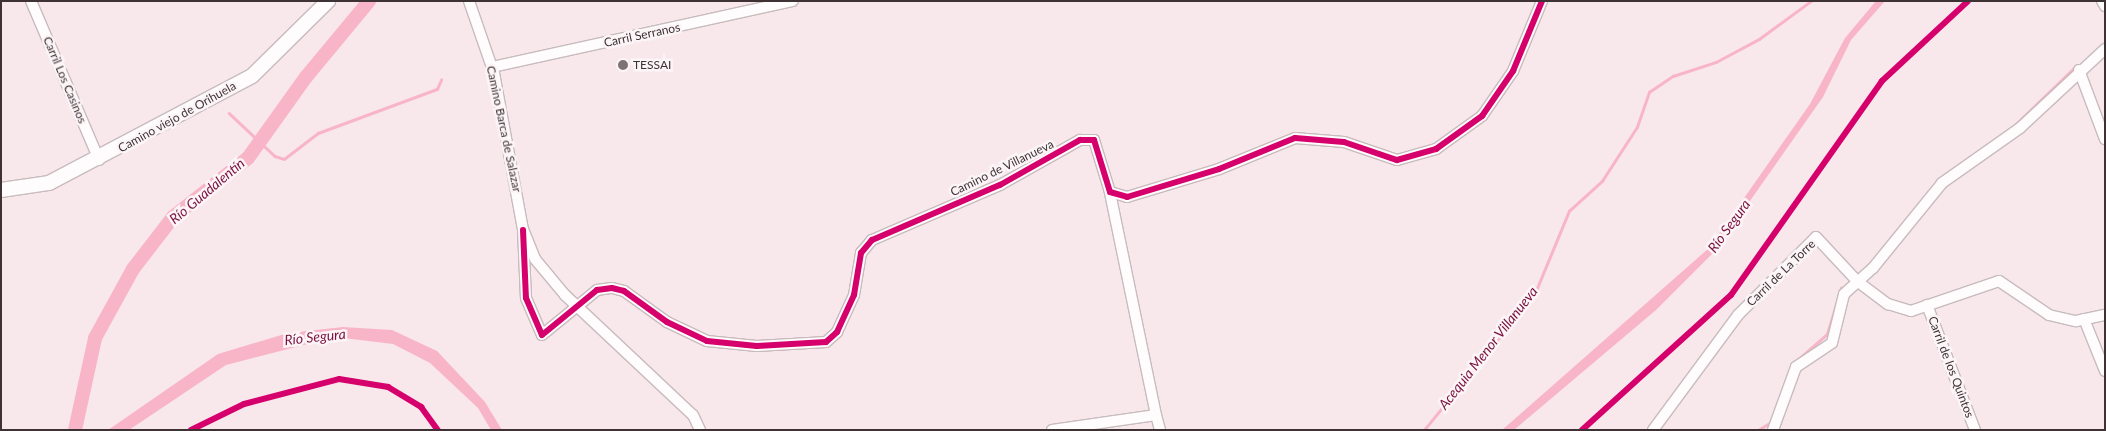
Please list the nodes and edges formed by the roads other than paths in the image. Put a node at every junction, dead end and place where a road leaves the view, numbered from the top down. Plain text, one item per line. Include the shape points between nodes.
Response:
1 (31, 1) edge
2 (328, 1) edge
3 (469, 1) edge
4 (793, 1) edge
5 (2102, 1) edge
6 (1538, 4) edge
7 (2105, 6) edge
8 (2105, 49) edge
9 (492, 67) junction
10 (2079, 70) junction
11 (2105, 139) edge
12 (99, 160) junction
13 (1, 190) edge
14 (1110, 192) junction
15 (523, 230) junction
16 (1857, 281) junction
17 (1927, 305) junction
18 (582, 307) junction
19 (2105, 315) edge
20 (2084, 320) junction
21 (2105, 371) edge
22 (1156, 415) junction
23 (700, 430) edge
24 (1052, 430) edge
25 (1160, 430) edge
26 (1653, 430) edge
27 (1773, 430) edge
28 (1975, 430) edge

1 - 12 street, Carril Los Casinos
2 - 12 main road, Camino viejo de Orihuela via 252,76
3 - 9 street, Camino Barca de Salazar
4 - 9 street, Carril Serranos
5 - 7 street
6 - 14 street via 1513,71 1482,116 1436,149 1397,160 1344,142 1295,138 1220,169 1127,197
8 - 10 street
9 - 15 street, Camino Barca de Salazar via 515,170
10 - 11 street
10 - 16 street via 2020,128 1942,183
12 - 13 main road, Camino viejo de Orihuela via 49,183
14 - 18 street, Camino de Villanueva via 1098,146 1088,138 1016,177 872,240 861,253 854,295 837,332 826,342 757,346 707,340 612,288 598,290
14 - 22 street
15 - 18 street, Camino Barca de Salazar via 535,259 565,295
15 - 18 street via 526,298 542,335
16 - 17 street, Carril de La Torre via 1888,304 1911,310
16 - 26 street, Carril de La Torre via 1816,236 1738,315
16 - 27 street via 1844,294 1832,343 1796,367
17 - 20 street, Carril de La Torre via 1999,281 2048,315
17 - 28 street, Carril de los Quintos
18 - 23 street, Camino Barca de Salazar via 693,415
19 - 20 street, Carril de La Torre
20 - 21 street
22 - 24 street
22 - 25 street

